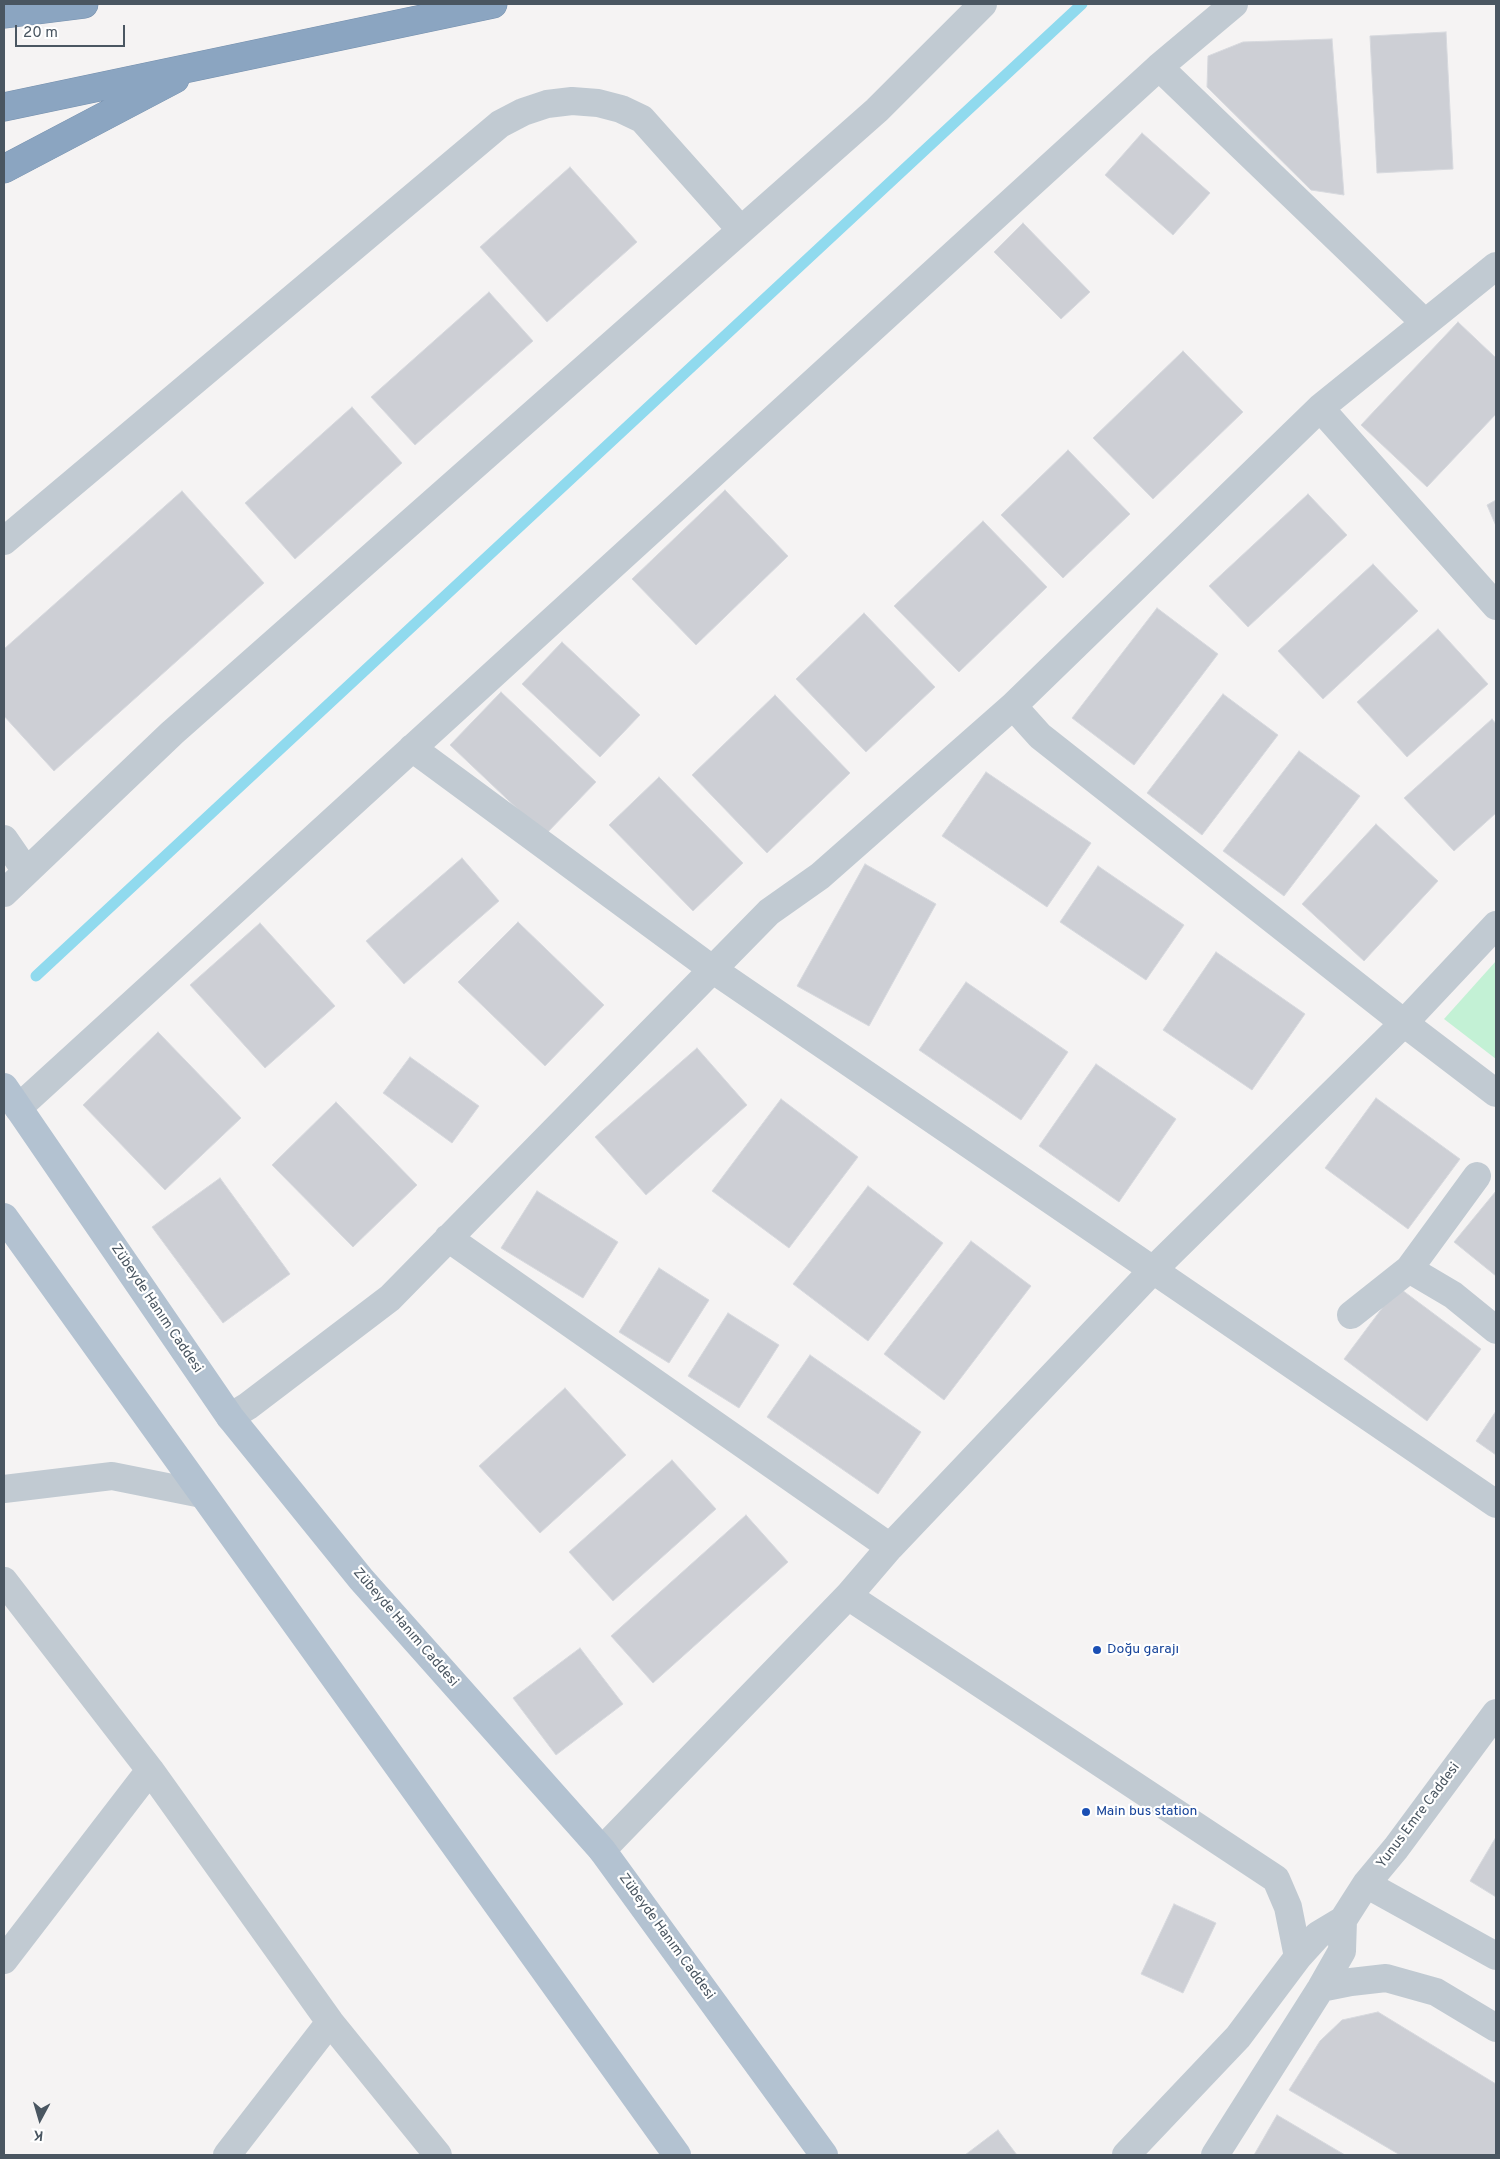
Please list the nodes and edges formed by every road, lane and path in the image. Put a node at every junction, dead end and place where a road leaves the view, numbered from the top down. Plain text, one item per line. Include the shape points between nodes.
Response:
1 (84, 4) edge
2 (493, 4) edge
3 (983, 4) edge
4 (1234, 4) edge
5 (4, 14) edge
6 (206, 63) junction
7 (1160, 67) junction
8 (8, 104) edge
9 (4, 169) edge
10 (741, 230) junction
11 (1496, 266) edge
12 (1425, 323) junction
13 (1320, 408) junction
14 (4, 541) edge
15 (1496, 606) edge
16 (1013, 706) junction
17 (412, 748) junction
18 (4, 839) edge
19 (26, 871) junction
20 (4, 893) edge
21 (1496, 925) edge
22 (712, 969) junction
23 (1404, 1023) junction
24 (1496, 1093) edge
25 (11, 1097) edge
26 (1477, 1176) dead end
27 (4, 1217) edge
28 (448, 1238) junction
29 (1409, 1269) junction
30 (1153, 1270) junction
31 (1350, 1315) dead end
32 (1496, 1330) edge
33 (230, 1417) junction
34 (4, 1489) edge
35 (202, 1494) junction
36 (1496, 1504) edge
37 (890, 1547) junction
38 (4, 1581) edge
39 (848, 1596) junction
40 (1496, 1713) edge
41 (150, 1770) junction
42 (602, 1850) junction
43 (1366, 1884) junction
44 (1343, 1920) junction
45 (1298, 1956) junction
46 (1496, 1956) edge
47 (4, 1960) edge
48 (1321, 1988) junction
49 (330, 2022) junction
50 (1496, 2028) edge
51 (227, 2155) edge
52 (438, 2155) edge
53 (677, 2155) edge
54 (824, 2155) edge
55 (1126, 2155) edge
56 (1215, 2155) edge

1 - 5 highway
2 - 6 highway
3 - 10 street via 877,110
4 - 7 street
6 - 8 highway
6 - 9 highway
7 - 12 street
7 - 17 street
10 - 14 street via 642,119 598,103 572,101 547,104 523,112 500,124
10 - 19 street via 172,733
11 - 12 street
12 - 13 street
13 - 15 street
13 - 16 street
16 - 22 street via 820,876 769,912
16 - 23 street via 1040,736
17 - 22 street
17 - 25 street
18 - 19 street
19 - 20 street
21 - 23 street
22 - 28 street
22 - 30 street
23 - 24 street
23 - 30 street
25 - 33 main road, Zübeyde Hanım Caddesi
26 - 29 street
27 - 35 main road
28 - 33 street via 390,1298
28 - 37 street
29 - 31 street
29 - 32 street via 1453,1295
30 - 36 street
30 - 37 street
33 - 42 main road, Zübeyde Hanım Caddesi via 361,1579
34 - 35 street via 112,1476
35 - 53 main road
37 - 39 street
38 - 41 street
39 - 42 street
39 - 45 street via 1276,1879 1288,1907
40 - 43 street, Yunus Emre Caddesi
41 - 47 street
41 - 49 street
42 - 54 main road, Zübeyde Hanım Caddesi
43 - 44 street, Yunus Emre Caddesi
43 - 46 street
44 - 45 street via 1318,1935
44 - 48 street via 1342,1951
45 - 55 street via 1238,2037
48 - 50 street via 1386,1978 1436,1992
48 - 56 street
49 - 51 street
49 - 52 street

